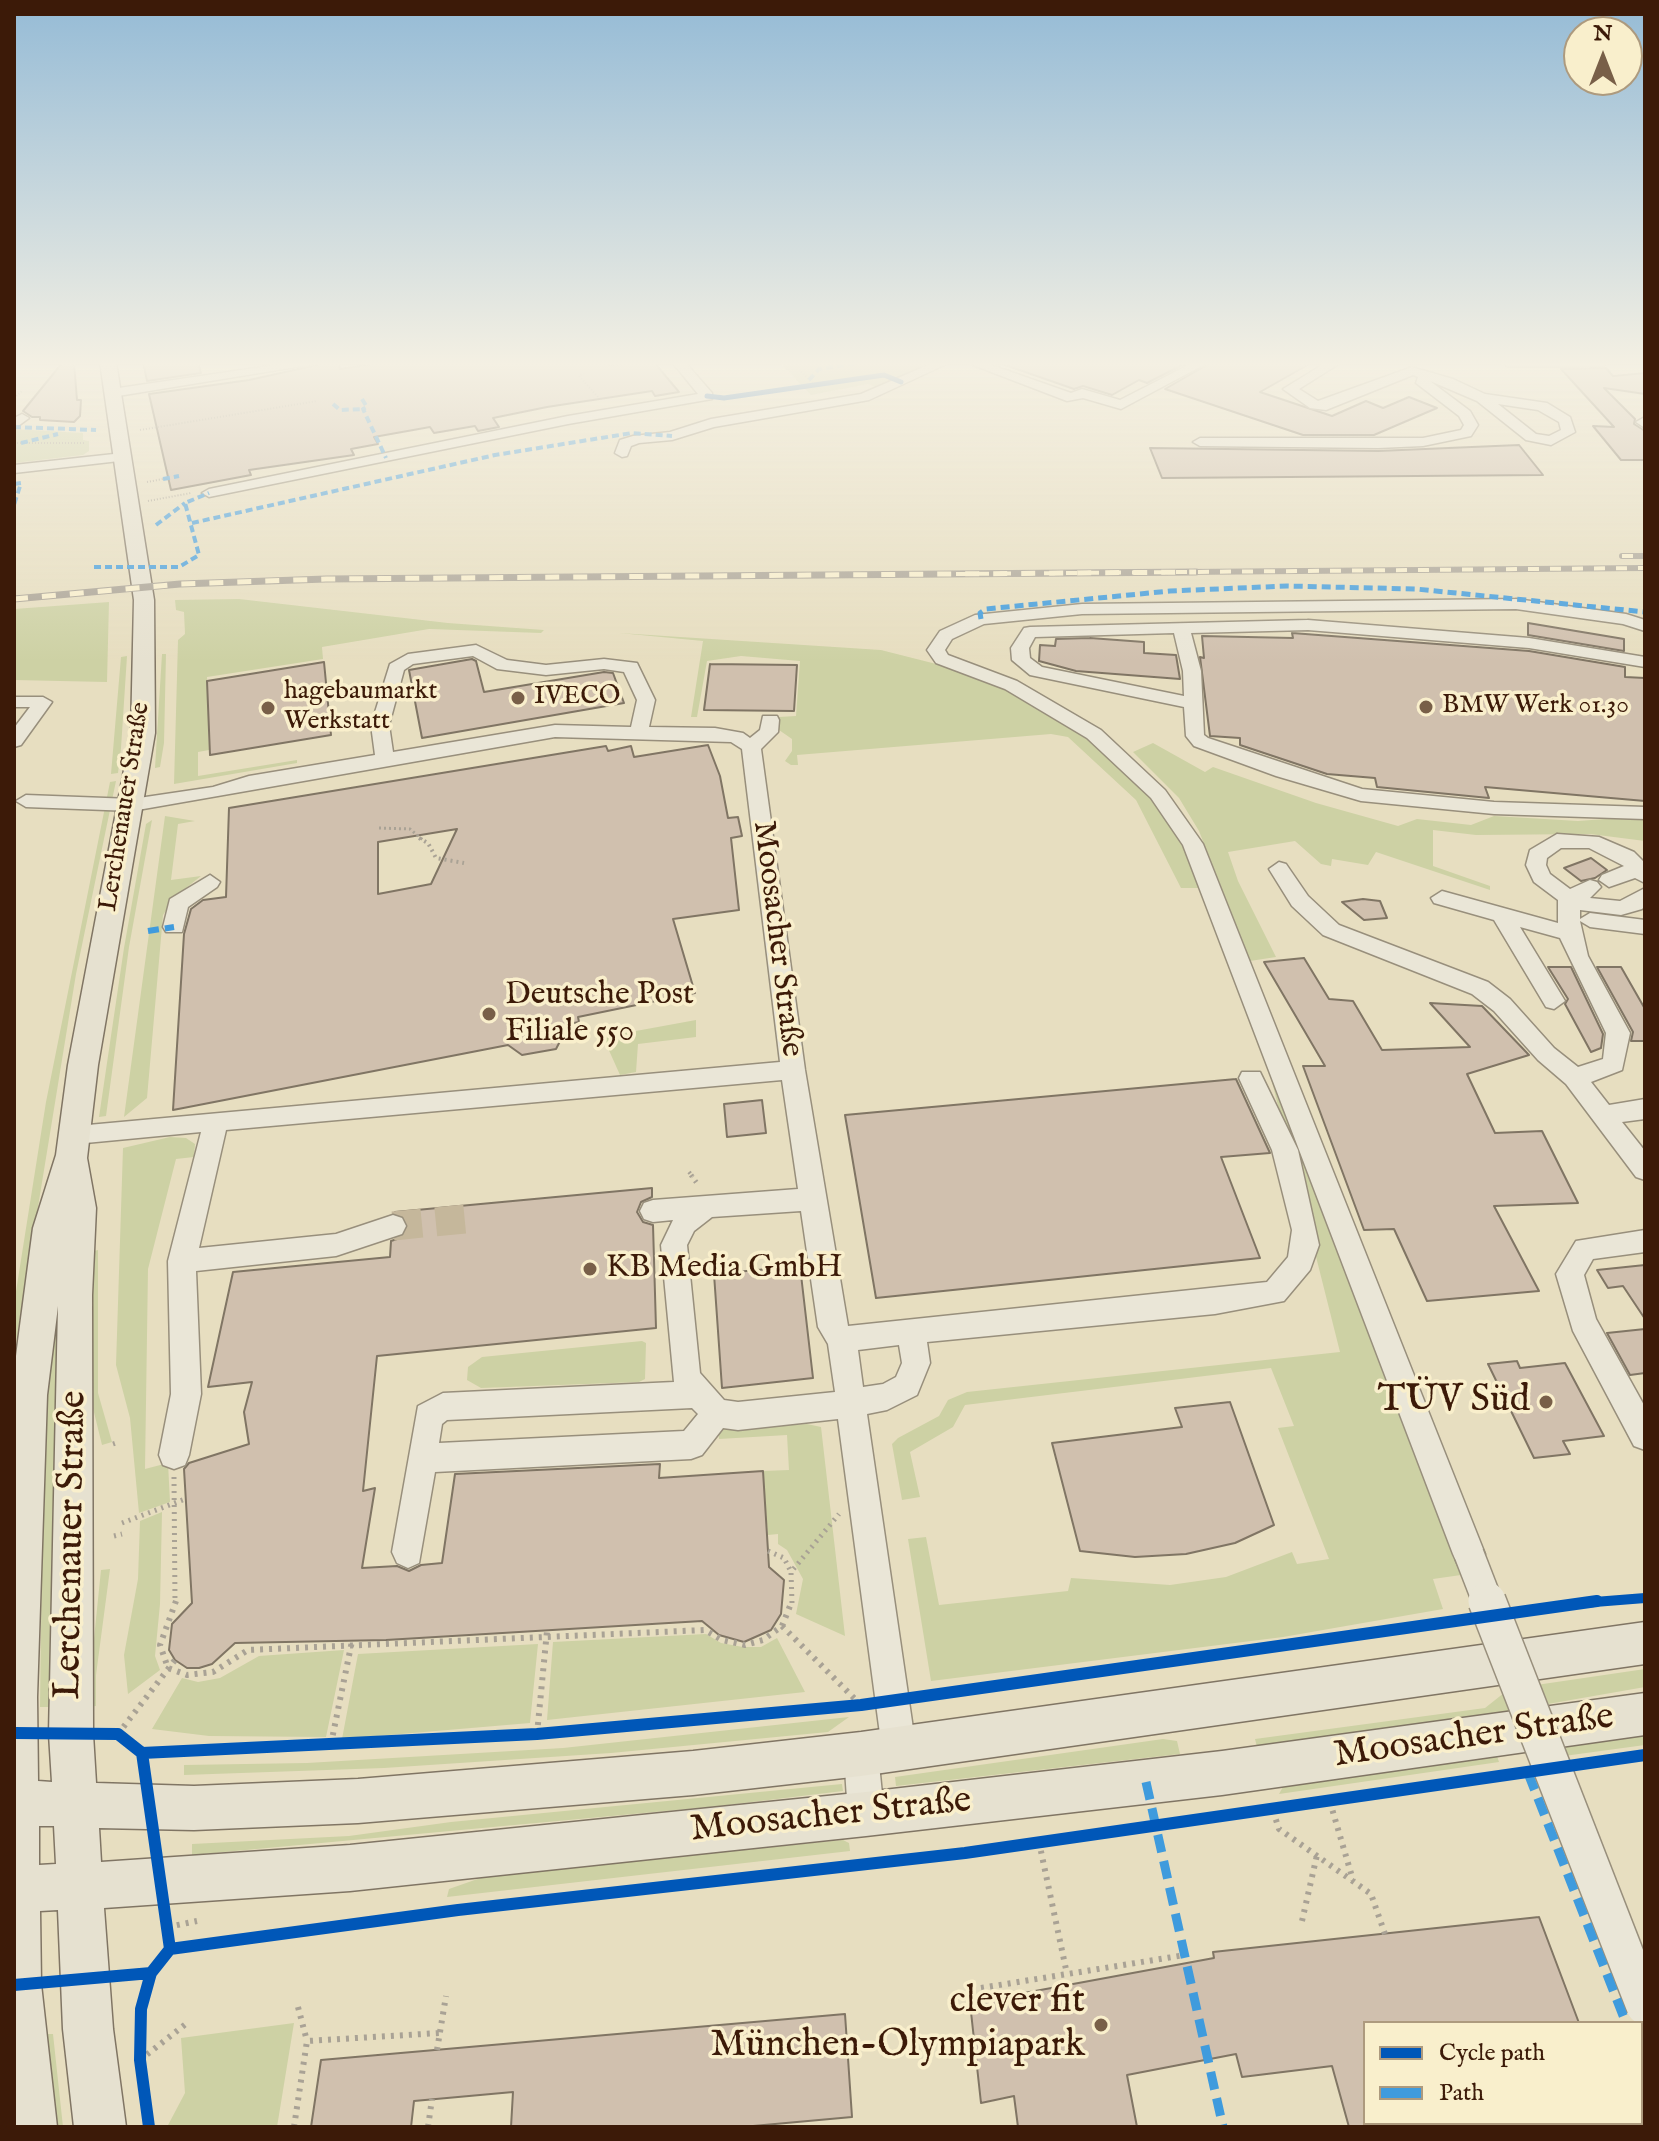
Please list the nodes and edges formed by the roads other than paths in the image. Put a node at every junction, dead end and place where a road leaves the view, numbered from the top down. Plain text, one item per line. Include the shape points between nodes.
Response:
1 (78, 462) edge
2 (124, 462) edge
3 (359, 462) edge
4 (14, 469) edge
5 (204, 493) road end
6 (1645, 626) edge
7 (1182, 631) junction
8 (1645, 662) edge
9 (14, 702) edge
10 (1193, 703) junction
11 (770, 720) dead end
12 (639, 731) junction
13 (14, 741) edge
14 (751, 747) junction
15 (385, 759) junction
16 (26, 801) dead end
17 (132, 805) junction
18 (1645, 813) edge
19 (1279, 869) dead end
20 (1642, 872) edge
21 (210, 882) dead end
22 (1645, 895) edge
23 (1442, 898) dead end
24 (1502, 915) junction
25 (1569, 916) junction
26 (174, 927) dead end
27 (1645, 927) edge
28 (1554, 1001) dead end
29 (793, 1070) junction
30 (1251, 1078) dead end
31 (1575, 1078) junction
32 (1645, 1109) edge
33 (1604, 1115) junction
34 (216, 1121) junction
35 (74, 1144) junction
36 (1645, 1170) edge
37 (813, 1199) junction
38 (706, 1207) junction
39 (653, 1211) dead end
40 (393, 1226) tunnel mouth
41 (1643, 1244) edge
42 (182, 1261) junction
43 (911, 1331) junction
44 (842, 1339) junction
45 (851, 1402) junction
46 (708, 1403) junction
47 (1645, 1436) edge
48 (174, 1455) road end
49 (422, 1458) junction
50 (408, 1552) dead end
51 (1645, 1643) edge
52 (1645, 1714) edge
53 (880, 1752) junction
54 (15, 1803) edge
55 (76, 1805) junction
56 (866, 1814) junction
57 (79, 1888) junction
58 (15, 1889) edge
59 (1645, 2006) edge
60 (31, 2127) edge
61 (100, 2127) edge

1 - 4 street
2 - 17 main road, Lerchenauer Straße via 144,600 143,733
3 - 5 street
6 - 59 street, bridge via 1516,604 1082,609 994,615 954,629 938,646 942,659 1011,685 1094,734 1158,794 1193,844
7 - 8 street via 1308,625 1529,643
7 - 10 street
7 - 10 street via 1030,632 1020,648 1021,660 1036,671
9 - 13 street via 43,702
10 - 18 street via 1195,736 1201,742 1361,795 1506,809
11 - 14 street via 769,732
12 - 14 street via 736,737
12 - 15 street via 555,731
12 - 15 street via 646,700 631,667 546,670 503,665 476,650 408,659 396,668 380,725
14 - 29 street, Moosacher Straße
15 - 17 street
16 - 17 street
17 - 35 main road, Lerchenauer Straße via 83,1065
19 - 31 street via 1300,901 1331,930 1480,988
20 - 25 street via 1599,884
20 - 25 street via 1627,857 1592,842 1545,847 1536,865
21 - 26 street via 178,904
22 - 25 street via 1621,908 1586,905
23 - 24 street
24 - 25 street
24 - 28 street
25 - 27 street
25 - 31 street via 1577,956 1618,1033 1614,1064
29 - 34 street
29 - 37 street, Moosacher Straße
30 - 43 street via 1285,1150 1305,1230 1300,1262 1274,1293
31 - 33 street
32 - 33 street
33 - 36 street
34 - 35 street
34 - 42 street
35 - 54 main road, Lerchenauer Straße via 50,1228 29,1395
35 - 55 main road, Lerchenauer Straße via 80,1208 71,1734
37 - 38 street
37 - 44 street, Moosacher Straße via 832,1327
38 - 39 street
38 - 46 street via 684,1224 674,1245 686,1377
40 - 42 street via 336,1245
41 - 47 street via 1585,1249 1570,1274 1583,1322
42 - 48 street via 186,1394
43 - 44 street
43 - 45 street via 916,1363 907,1386 887,1397
44 - 45 street, Moosacher Straße
45 - 46 street via 738,1416
45 - 53 street, Moosacher Straße
46 - 49 street via 691,1445
46 - 49 street via 443,1407 428,1416
49 - 50 street
51 - 53 main road, Moosacher Straße
52 - 56 main road, Moosacher Straße via 1222,1773
53 - 55 main road, Moosacher Straße via 358,1801 194,1808
53 - 56 street
54 - 55 main road, Moosacher Straße
54 - 58 main road, Lerchenauer Straße
55 - 57 main road, Lerchenauer Straße
56 - 57 main road, Moosacher Straße via 350,1868
57 - 58 main road, Moosacher Straße
57 - 61 main road, Lerchenauer Straße
58 - 60 main road, Lerchenauer Straße via 17,1984

